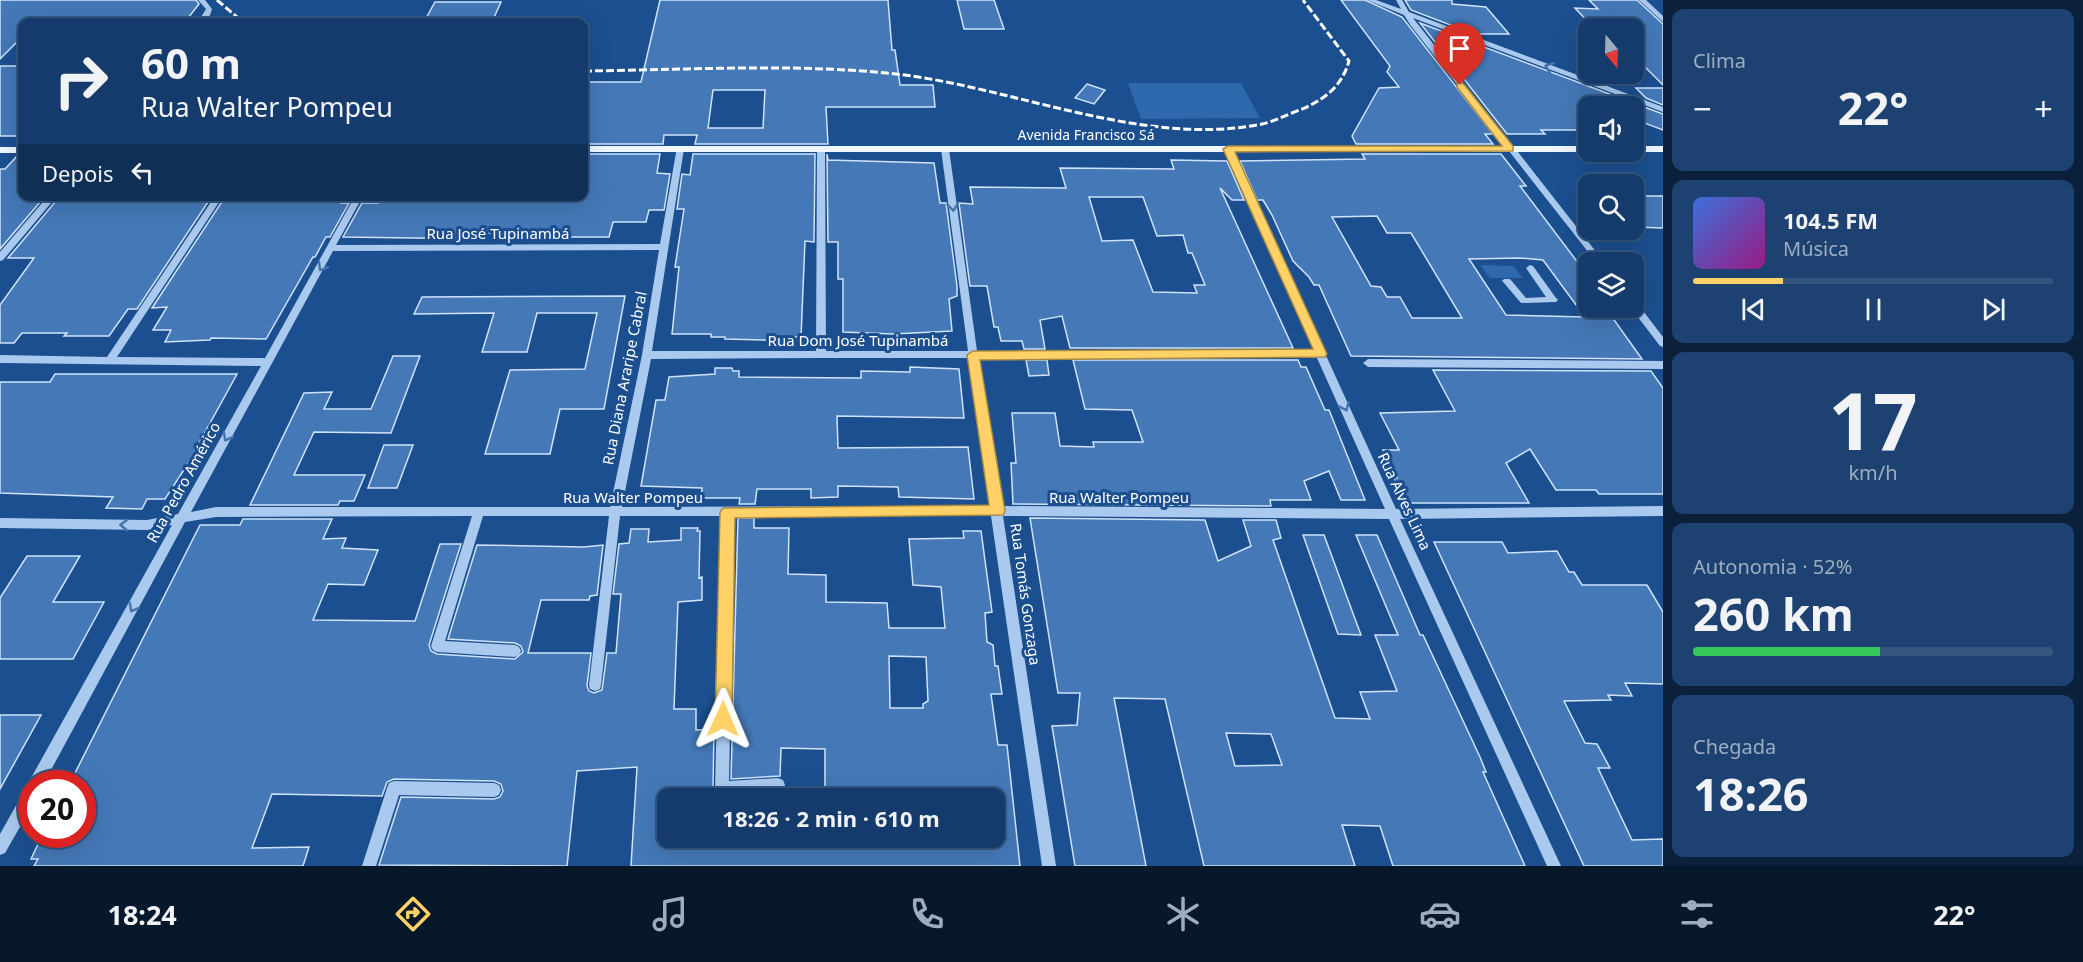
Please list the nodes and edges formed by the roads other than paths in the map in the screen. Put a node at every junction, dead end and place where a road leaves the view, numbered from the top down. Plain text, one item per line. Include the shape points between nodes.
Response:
1 (1370, 0) edge
2 (1399, 0) edge
3 (1642, 0) edge
4 (203, 1) edge
5 (1407, 15) junction
6 (204, 18) edge
7 (1663, 20) edge
8 (1663, 110) edge
9 (588, 149) edge
10 (680, 149) junction
11 (945, 149) junction
12 (1228, 149) junction
13 (1509, 149) junction
14 (1578, 149) edge
15 (1644, 149) edge
16 (1663, 149) edge
17 (0, 150) edge
18 (18, 150) edge
19 (821, 150) junction
20 (49, 201) edge
21 (216, 201) edge
22 (356, 201) edge
23 (663, 247) junction
24 (333, 248) junction
25 (1592, 252) edge
26 (0, 258) edge
27 (1530, 268) dead end
28 (1508, 281) dead end
29 (1644, 318) edge
30 (1663, 344) edge
31 (1321, 354) junction
32 (821, 355) junction
33 (973, 355) junction
34 (647, 356) junction
35 (0, 359) edge
36 (109, 361) junction
37 (267, 362) junction
38 (1368, 363) dead end
39 (1663, 365) edge
40 (998, 511) junction
41 (479, 512) junction
42 (615, 512) junction
43 (728, 512) junction
44 (1663, 512) edge
45 (1393, 514) junction
46 (182, 518) junction
47 (0, 523) edge
48 (515, 651) dead end
49 (595, 685) dead end
50 (43, 770) edge
51 (778, 785) dead end
52 (494, 790) dead end
53 (18, 816) edge
54 (0, 848) edge
55 (369, 866) edge
56 (1049, 866) edge
57 (1554, 866) edge

1 - 5 street
2 - 5 street
3 - 7 street
4 - 6 street via 208,9
8 -> 5 street
5 - 13 street
9 - 10 main road, Avenida Francisco Sá
10 - 19 main road, Avenida Francisco Sá
10 - 23 street, Rua Diana Araripe Cabral
11 - 12 main road, Avenida Francisco Sá
11 - 19 main road, Avenida Francisco Sá
11 -> 33 street, Rua Tomás Gonzaga
12 - 13 main road, Avenida Francisco Sá
12 - 31 street, Rua Alves Lima
13 - 14 main road, Avenida Francisco Sá
13 - 25 street
15 - 16 main road
17 - 18 main road
19 - 32 street
20 - 26 street
21 - 36 street
22 - 24 street, Rua Pedro Américo
23 - 24 street, Rua José Tupinambá
23 - 34 street, Rua Diana Araripe Cabral
24 -> 37 street, Rua Pedro Américo
27 - 28 street via 1553,300 1524,301
29 - 30 street
31 - 33 street, Rua Dom José Tupinambá
31 -> 45 street, Rua Alves Lima
32 - 33 street, Rua Dom José Tupinambá
32 - 34 street, Rua Dom José Tupinambá
33 - 40 street, Rua Tomás Gonzaga
34 - 42 street, Rua Diana Araripe Cabral
35 - 36 street
36 - 37 street
37 -> 46 street, Rua Pedro Américo
38 - 39 street
40 - 43 street, Rua Walter Pompeu
40 - 45 street, Rua Walter Pompeu
40 - 56 street, Rua Tomás Gonzaga
41 - 42 street, Rua Walter Pompeu
41 - 46 street, Rua Walter Pompeu via 216,512
41 - 48 street via 437,646
42 - 43 street, Rua Walter Pompeu
42 - 49 street, Rua Diana Araripe Cabral
43 - 51 street via 722,788
44 - 45 street, Rua Walter Pompeu
45 - 57 street, Rua Alves Lima
46 -> 47 street, Rua Walter Pompeu via 147,525
46 -> 50 street, Rua Pedro Américo
52 - 55 street via 394,789
53 - 54 street

